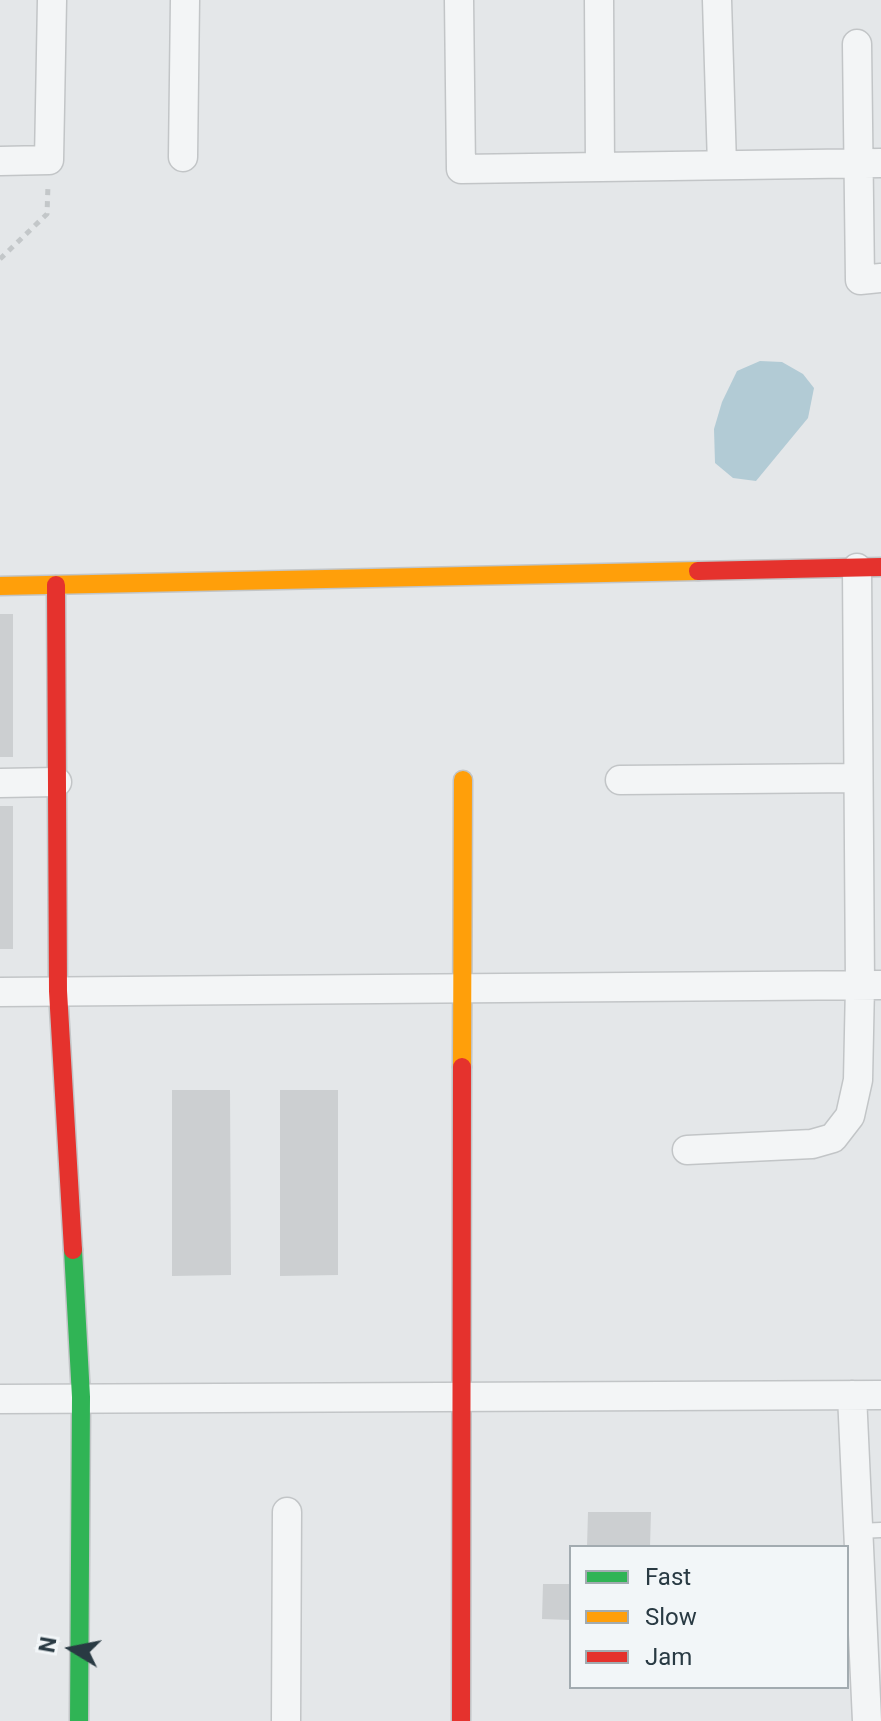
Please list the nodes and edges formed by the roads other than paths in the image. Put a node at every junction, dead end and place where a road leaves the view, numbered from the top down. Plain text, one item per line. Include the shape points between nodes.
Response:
1 (52, 0) edge
2 (185, 0) edge
3 (459, 0) edge
4 (599, 0) edge
5 (717, 0) edge
6 (857, 44) dead end
7 (183, 157) dead end
8 (0, 161) edge
9 (869, 163) edge
10 (722, 165) junction
11 (600, 167) junction
12 (881, 278) edge
13 (869, 567) edge
14 (56, 585) junction
15 (0, 586) edge
16 (858, 778) junction
17 (463, 780) dead end
18 (620, 780) dead end
19 (57, 782) junction
20 (0, 783) edge
21 (871, 985) edge
22 (462, 988) junction
23 (58, 991) junction
24 (0, 992) edge
25 (687, 1150) dead end
26 (852, 1395) junction
27 (881, 1395) edge
28 (462, 1396) junction
29 (81, 1397) junction
30 (0, 1399) edge
31 (287, 1512) dead end
32 (870, 1530) edge
33 (855, 1629) edge
34 (79, 1721) edge
35 (286, 1721) edge
36 (461, 1721) edge
37 (867, 1721) edge

1 - 8 street via 49,160
2 - 7 street
3 - 11 street via 461,169
4 - 11 street
5 - 10 street
6 - 9 street
9 - 10 street
9 - 12 street via 860,280
10 - 11 street
13 - 14 street
13 - 16 street
14 - 15 street
14 - 19 street
16 - 18 street
16 - 21 street
17 - 22 street
19 - 20 street
19 - 23 street
21 - 22 street
21 - 25 street via 850,1116 833,1138 812,1144
22 - 23 street
22 - 28 street
23 - 24 street
23 - 29 street
26 - 27 street
26 - 28 street
26 - 32 street
28 - 29 street
28 - 36 street
29 - 30 street
29 - 34 street
31 - 35 street
32 - 33 street
33 - 37 street

